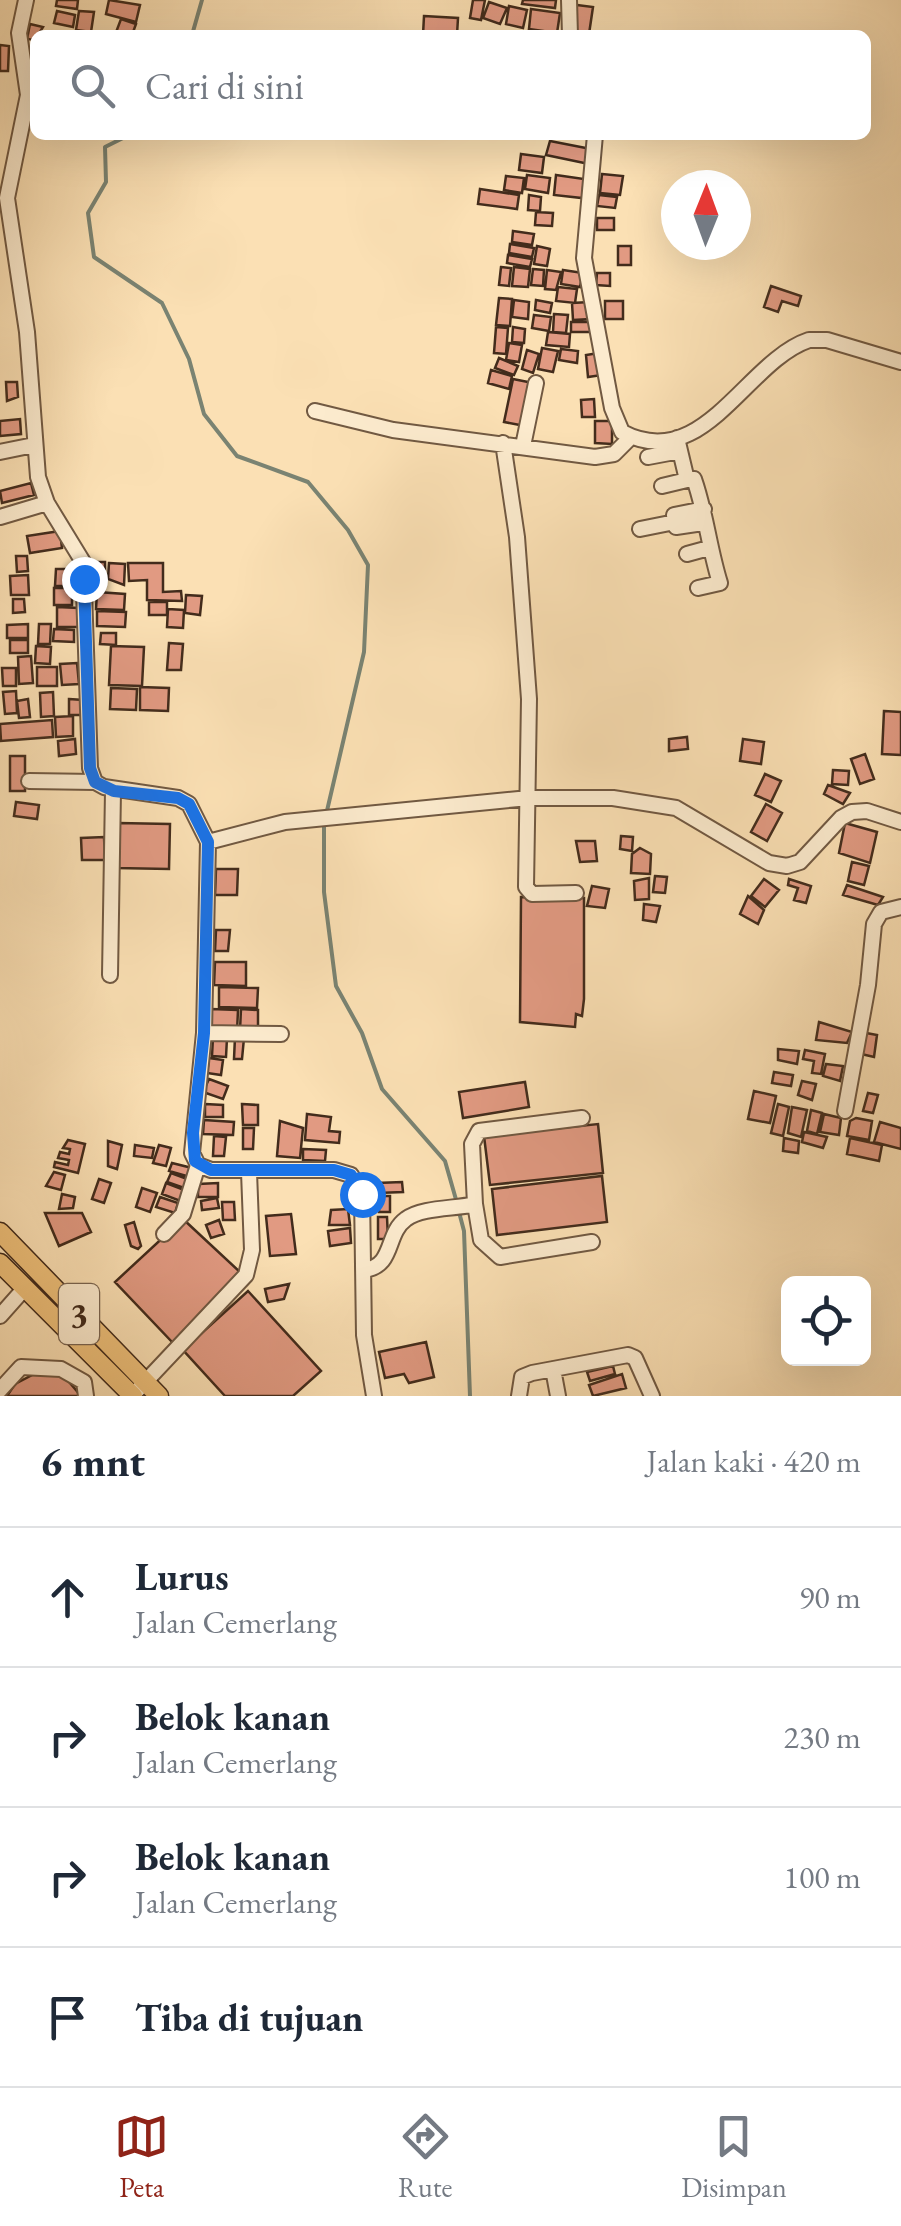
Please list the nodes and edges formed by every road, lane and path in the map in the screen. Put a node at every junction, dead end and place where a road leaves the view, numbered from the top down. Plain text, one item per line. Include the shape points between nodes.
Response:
1 (26, 0) edge
2 (570, 0) edge
3 (570, 30) edge
4 (595, 140) edge
5 (901, 362) edge
6 (536, 384) dead end
7 (315, 410) dead end
8 (632, 437) junction
9 (502, 443) junction
10 (679, 444) junction
11 (34, 445) junction
12 (523, 446) junction
13 (0, 452) edge
14 (648, 457) dead end
15 (687, 480) junction
16 (662, 486) dead end
17 (47, 504) junction
18 (704, 516) junction
19 (0, 517) edge
20 (640, 529) dead end
21 (710, 548) junction
22 (687, 554) dead end
23 (698, 588) dead end
24 (29, 780) dead end
25 (95, 782) junction
26 (114, 791) junction
27 (529, 798) junction
28 (901, 822) edge
29 (208, 842) junction
30 (576, 893) dead end
31 (901, 907) edge
32 (110, 975) dead end
33 (204, 1033) junction
34 (281, 1034) dead end
35 (845, 1112) dead end
36 (582, 1118) dead end
37 (198, 1165) junction
38 (249, 1172) junction
39 (476, 1204) junction
40 (0, 1232) edge
41 (164, 1234) dead end
42 (592, 1242) dead end
43 (0, 1263) edge
44 (364, 1270) junction
45 (24, 1288) junction
46 (0, 1316) edge
47 (102, 1366) junction
48 (553, 1369) junction
49 (85, 1389) edge
50 (0, 1390) edge
51 (142, 1392) edge
52 (374, 1396) edge
53 (519, 1396) edge
54 (558, 1396) edge
55 (652, 1396) edge

1 - 11 street via 19,33 28,95 7,198 27,332
2 - 3 street
4 - 8 street via 584,258 612,408 622,432
5 - 10 street via 808,340
6 - 12 street
7 - 9 street via 393,430
8 - 10 street
8 - 12 street via 601,458
9 - 12 street
9 - 27 street via 517,537
10 - 14 street
10 - 15 street
11 - 13 street
11 - 17 street
15 - 16 street
15 - 18 street via 694,479
17 - 19 street
17 - 25 street via 83,562
18 - 20 street via 674,515 675,522
18 - 21 street
21 - 22 street
21 - 23 street via 720,582
24 - 25 street
25 - 26 street
26 - 29 street via 178,798 189,804
26 - 32 street
27 - 28 street via 665,803 780,866 800,862 852,812
27 - 29 street via 285,822
27 - 30 street via 527,891
29 - 33 street
31 - 35 street via 881,912 874,924
33 - 34 street
33 - 37 street via 192,1143
36 - 39 street via 476,1134
37 - 38 street
37 - 41 street via 183,1214
38 - 44 street via 351,1175 362,1194
38 - 51 street via 252,1250 246,1275
39 - 42 street via 481,1240 500,1257
39 - 44 street via 409,1216 385,1259
40 - 51 main road, 3
43 - 45 main road, 3
44 - 52 street via 364,1335
45 - 46 street
45 - 47 main road, 3
47 - 49 street
47 - 51 main road, 3
48 - 53 street via 522,1377
48 - 54 street
48 - 55 street via 628,1355
49 - 50 street via 62,1369 21,1368

